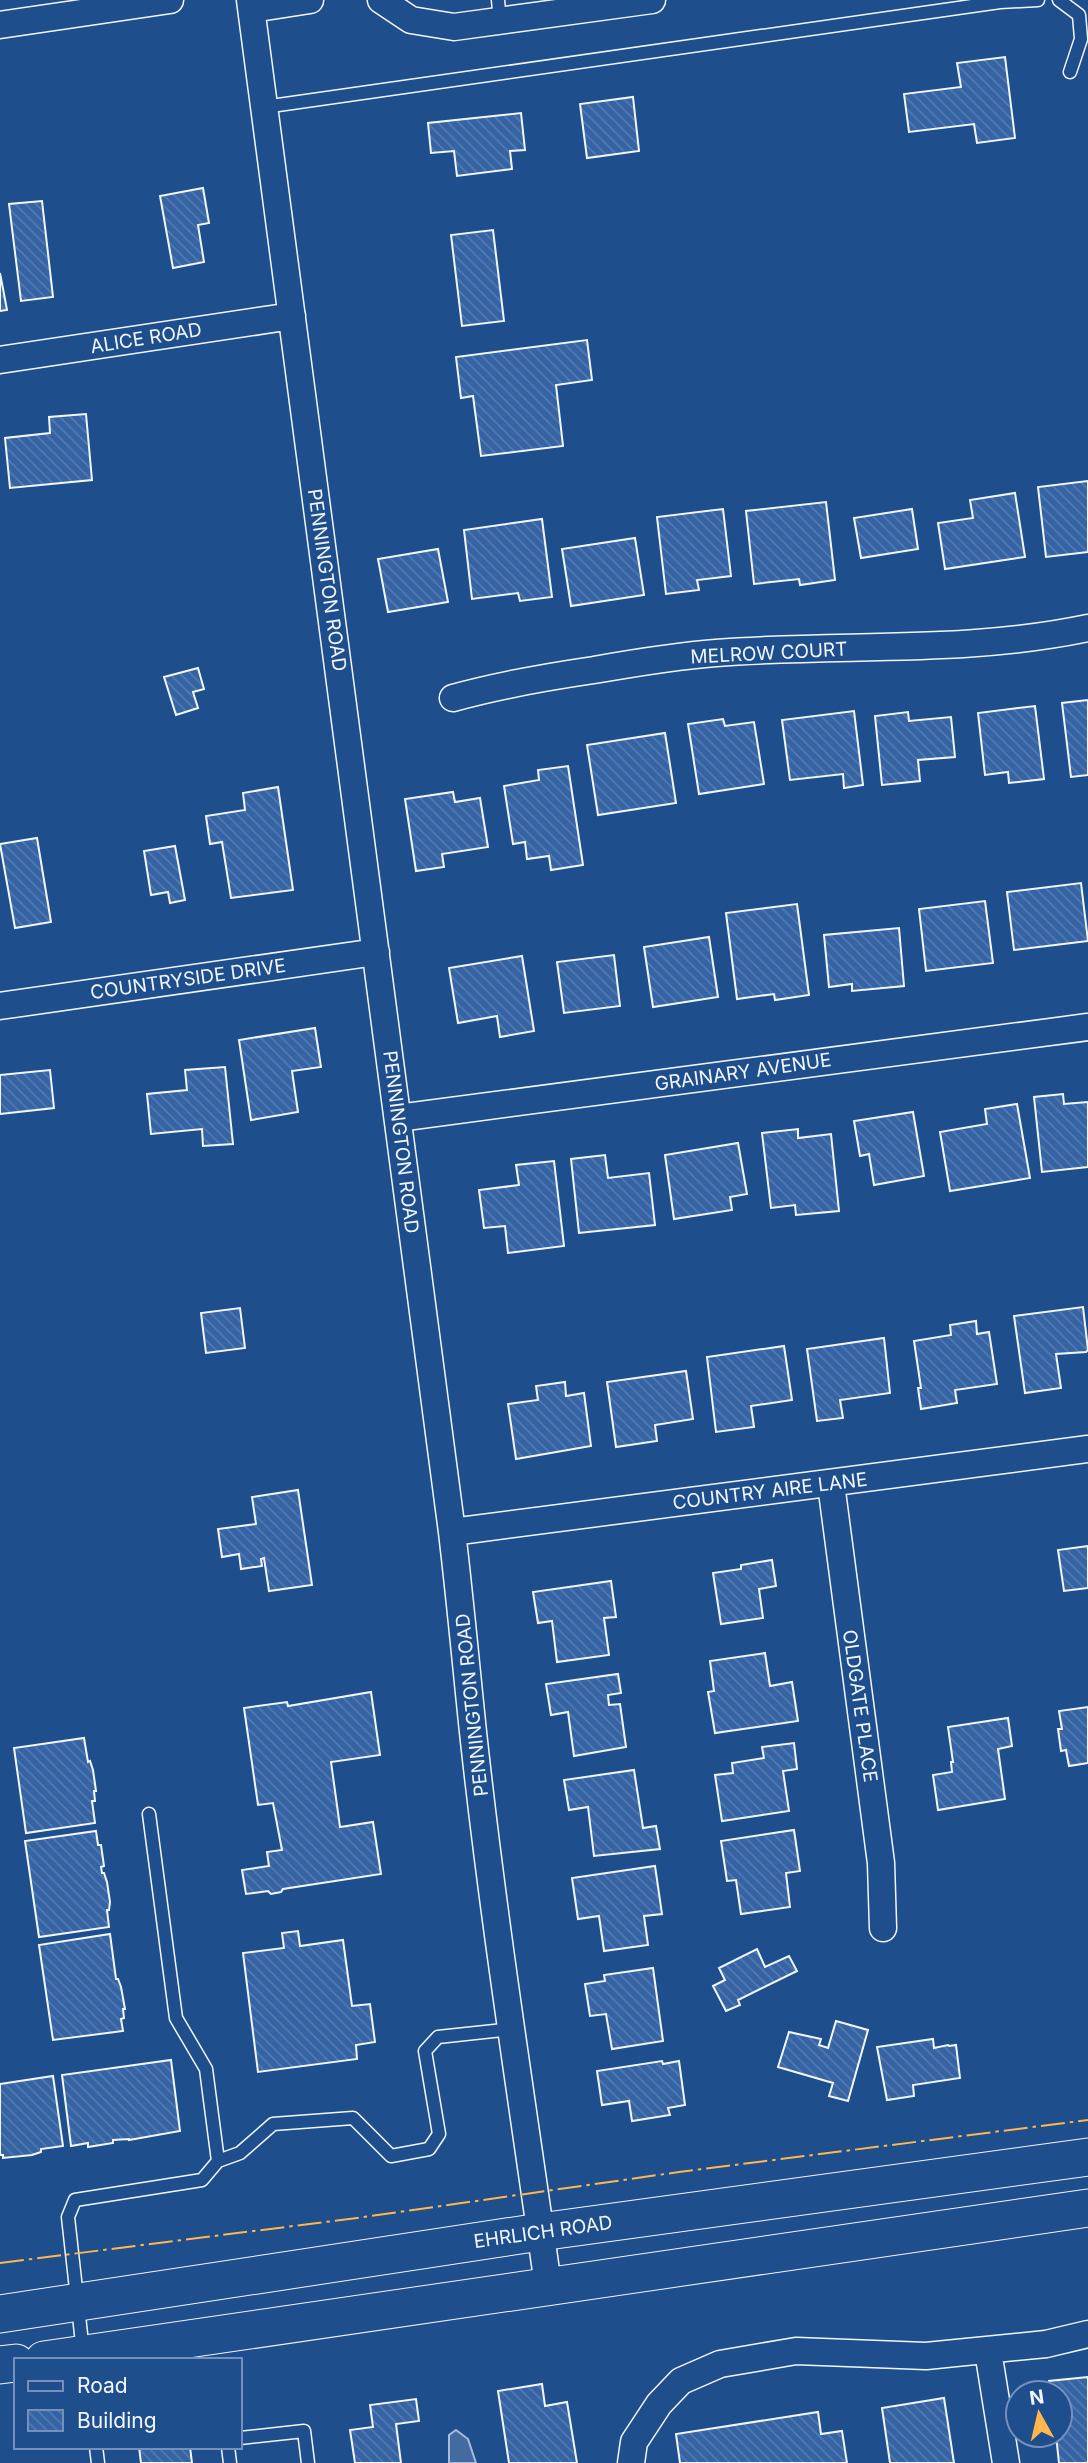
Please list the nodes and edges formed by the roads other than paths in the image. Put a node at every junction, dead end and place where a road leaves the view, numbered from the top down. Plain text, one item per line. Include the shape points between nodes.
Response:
1 (170, 0) edge
2 (310, 0) edge
3 (381, 0) edge
4 (652, 0) edge
5 (1038, 0) edge
6 (1059, 0) edge
7 (251, 4) edge
8 (499, 10) edge
9 (0, 25) edge
10 (1070, 72) dead end
11 (264, 107) junction
12 (292, 316) junction
13 (0, 360) edge
14 (1088, 628) edge
15 (453, 698) dead end
16 (376, 952) junction
17 (0, 1006) edge
18 (1088, 1027) edge
19 (398, 1118) junction
20 (1088, 1449) edge
21 (831, 1484) junction
22 (452, 1532) junction
23 (149, 1814) dead end
24 (883, 1928) dead end
25 (512, 2029) junction
26 (1088, 2157) edge
27 (218, 2161) junction
28 (1088, 2208) edge
29 (540, 2232) junction
30 (548, 2285) junction
31 (77, 2304) junction
32 (0, 2314) edge
33 (1088, 2334) edge
34 (988, 2351) junction
35 (84, 2357) edge
36 (242, 2438) edge
37 (308, 2463) edge
38 (631, 2463) edge
39 (1006, 2463) edge

1 - 9 street
2 - 7 street
3 - 8 street via 411,20 454,27
4 - 8 street
5 - 11 lane
6 - 10 lane via 1079,15 1081,39
7 - 11 street, PENNINGTON ROAD
11 - 12 street, PENNINGTON ROAD
12 - 13 street, ALICE ROAD
12 - 16 street, PENNINGTON ROAD
14 - 15 street, MELROW COURT via 962,644 716,653 499,685
16 - 17 street, COUNTRYSIDE DRIVE
16 - 19 street, PENNINGTON ROAD
18 - 19 street, GRAINARY AVENUE
19 - 22 street, PENNINGTON ROAD
20 - 21 street, COUNTRY AIRE LANE
21 - 22 street, COUNTRY AIRE LANE
21 - 24 street, OLDGATE PLACE via 881,1863
22 - 25 street, PENNINGTON ROAD
23 - 27 lane via 176,2018 206,2068
25 - 27 lane via 438,2037 425,2051 439,2134 429,2149 391,2156 353,2118 273,2124 240,2153
25 - 29 street, PENNINGTON ROAD
26 - 29 main road, EHRLICH ROAD
27 - 31 lane via 202,2180 75,2200 68,2217
28 - 30 main road
29 - 30 street, PENNINGTON ROAD
29 - 31 main road, EHRLICH ROAD
30 - 35 main road
31 - 32 main road, EHRLICH ROAD
31 - 35 lane
33 - 34 street
34 - 38 street via 926,2356 796,2351 720,2364 681,2381 659,2404 634,2442
34 - 39 street
36 - 37 lane via 304,2431

